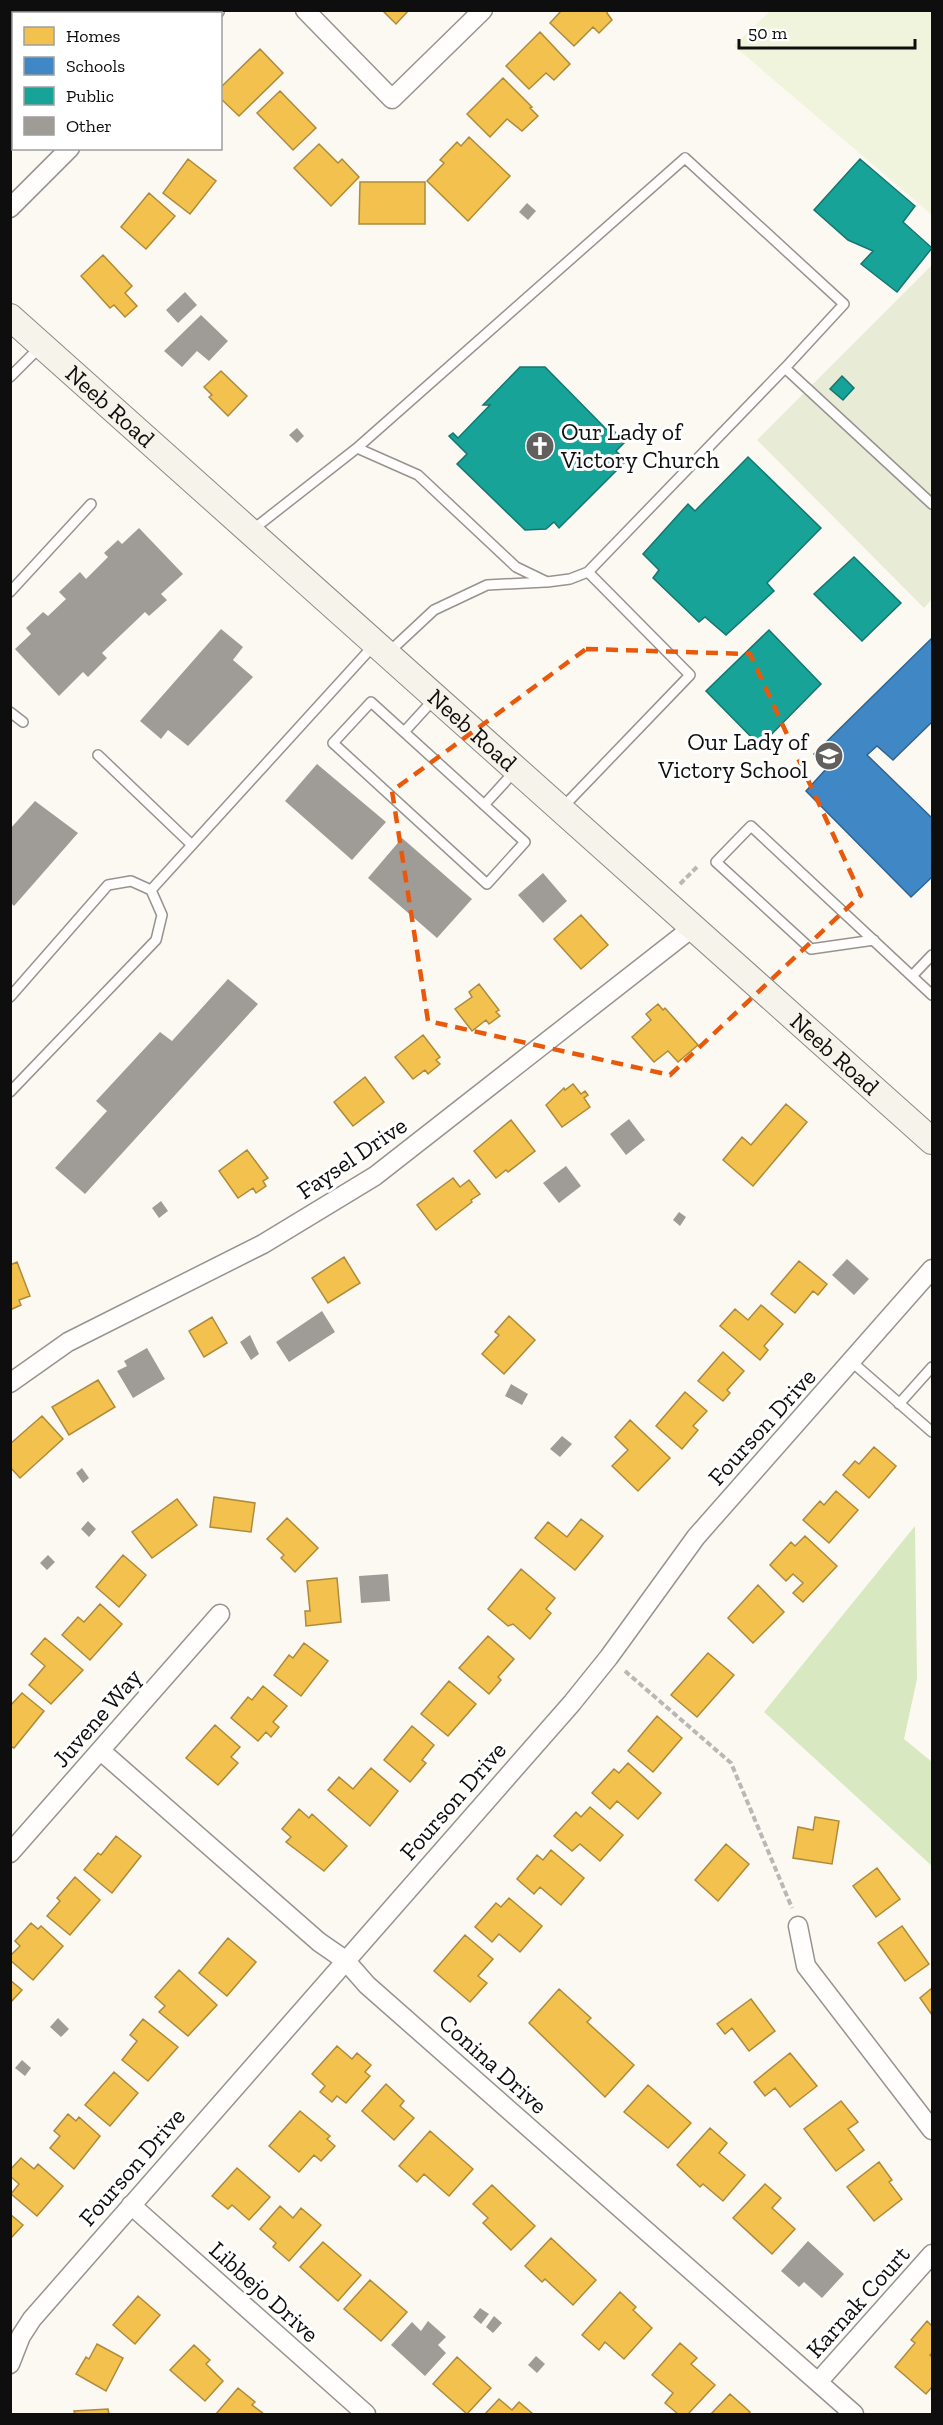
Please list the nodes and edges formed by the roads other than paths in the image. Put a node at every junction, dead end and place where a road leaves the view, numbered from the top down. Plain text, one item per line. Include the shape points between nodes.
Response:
1 (305, 10) edge
2 (483, 10) edge
3 (68, 150) edge
4 (10, 208) edge
5 (10, 317) edge
6 (42, 345) junction
7 (785, 368) junction
8 (10, 377) edge
9 (357, 448) junction
10 (91, 504) dead end
11 (933, 504) edge
12 (250, 532) junction
13 (588, 572) junction
14 (547, 582) junction
15 (12, 589) edge
16 (382, 649) junction
17 (435, 697) junction
18 (10, 712) edge
19 (23, 722) dead end
20 (404, 732) junction
21 (98, 755) dead end
22 (517, 769) junction
23 (484, 805) junction
24 (561, 809) junction
25 (192, 845) junction
26 (151, 891) junction
27 (692, 928) junction
28 (874, 940) junction
29 (933, 955) edge
30 (912, 976) junction
31 (933, 995) edge
32 (10, 997) edge
33 (10, 1092) edge
34 (933, 1141) edge
35 (933, 1269) edge
36 (852, 1362) junction
37 (933, 1367) edge
38 (10, 1383) edge
39 (899, 1404) junction
40 (933, 1432) edge
41 (220, 1614) dead end
42 (101, 1751) junction
43 (10, 1853) edge
44 (798, 1926) road end
45 (345, 1960) junction
46 (933, 2130) edge
47 (131, 2205) junction
48 (933, 2254) edge
49 (10, 2364) edge
50 (818, 2382) junction
51 (366, 2415) edge
52 (854, 2415) edge

1 - 2 street via 392,99
3 - 4 street
5 - 6 street, Neeb Road
6 - 8 lane
6 - 12 street, Neeb Road
7 - 9 lane via 844,304 684,158
7 - 11 lane
7 - 13 lane
9 - 12 lane
9 - 14 lane via 418,475 516,567
10 - 15 lane
12 - 16 street, Neeb Road
13 - 14 lane
13 - 24 lane via 690,675
14 - 16 lane via 487,585 434,610
16 - 17 street, Neeb Road
16 - 25 lane
17 - 20 lane
17 - 22 street, Neeb Road
18 - 19 lane
20 - 23 lane
20 - 23 lane via 371,702 333,743 487,884 525,842
21 - 25 lane
22 - 23 lane
22 - 24 street, Neeb Road
24 - 27 street, Neeb Road
25 - 26 lane
26 - 32 lane via 131,881 108,885
26 - 33 lane via 162,915 156,940
27 - 34 street, Neeb Road
27 - 38 street, Faysel Drive via 375,1176 263,1244 68,1342
28 - 28 lane via 751,826 716,862 811,949
28 - 30 lane
29 - 30 lane
30 - 31 lane
35 - 36 street, Fourson Drive
36 - 39 lane
36 - 45 street, Fourson Drive via 696,1537 609,1657
37 - 39 lane
39 - 40 lane
41 - 42 street, Juvene Way
42 - 43 street, Juvene Way
42 - 45 street, Conina Drive via 319,1942
44 - 46 street via 806,1966
45 - 47 street, Fourson Drive
45 - 50 street, Conina Drive via 367,1985
47 - 49 street, Fourson Drive via 32,2319
47 - 51 street, Libbejo Drive
48 - 50 street, Karnak Court
50 - 52 street, Conina Drive

